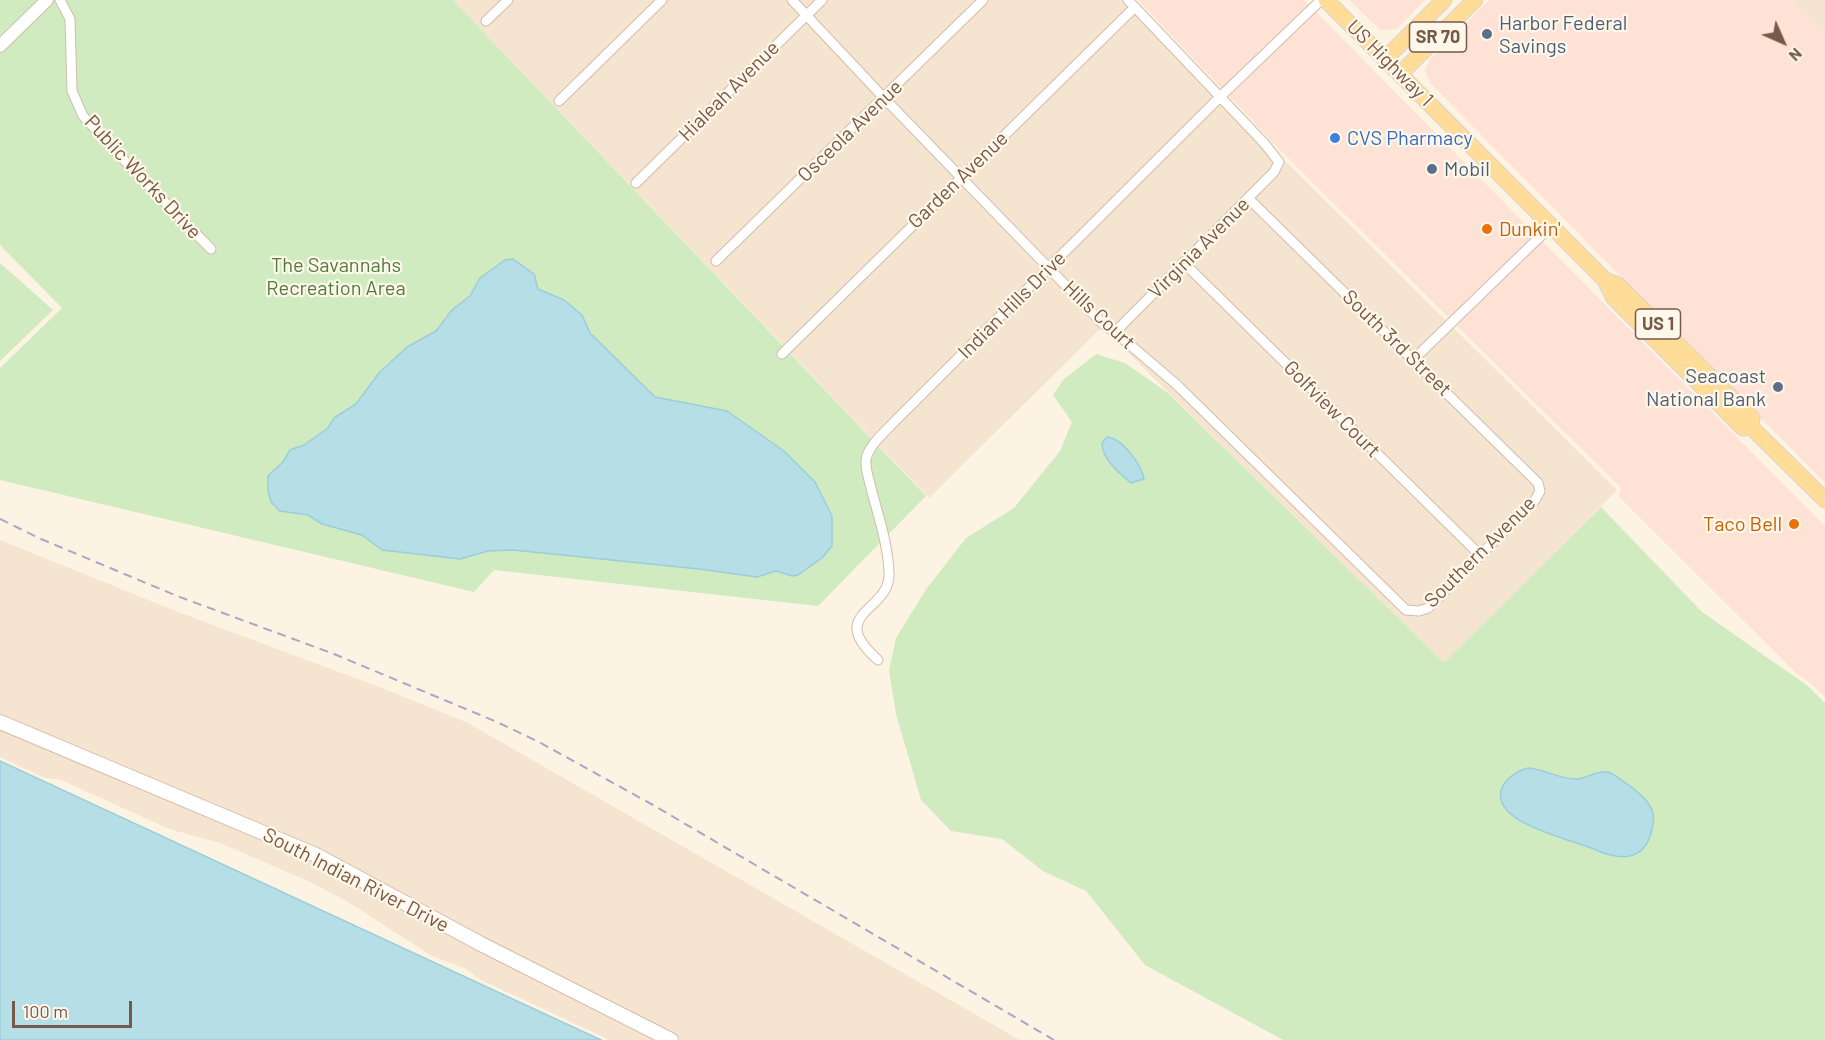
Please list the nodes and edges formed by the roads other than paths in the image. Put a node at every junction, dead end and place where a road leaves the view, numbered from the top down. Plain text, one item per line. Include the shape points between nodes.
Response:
1 (47, 0) edge
2 (60, 0) edge
3 (508, 0) edge
4 (662, 0) edge
5 (792, 0) edge
6 (822, 0) edge
7 (983, 0) edge
8 (1321, 0) edge
9 (1326, 0) edge
10 (1444, 0) edge
11 (1475, 0) edge
12 (1131, 4) edge
13 (806, 15) junction
14 (486, 21) dead end
15 (0, 46) edge
16 (1385, 58) junction
17 (1400, 74) junction
18 (1220, 97) junction
19 (884, 98) junction
20 (560, 101) dead end
21 (961, 178) junction
22 (636, 183) dead end
23 (1248, 198) junction
24 (1551, 226) junction
25 (211, 249) dead end
26 (717, 261) dead end
27 (1183, 262) junction
28 (1049, 268) junction
29 (1115, 332) junction
30 (782, 354) dead end
31 (1414, 359) junction
32 (1540, 491) joint
33 (1825, 500) edge
34 (1480, 555) junction
35 (1419, 611) joint
36 (878, 660) dead end
37 (0, 722) edge
38 (671, 1040) edge

1 - 15 street
2 - 25 street, Public Works Drive via 70,19 72,91 83,116
3 - 14 street
4 - 20 street
5 - 13 street, Hills Court
6 - 13 street, Hialeah Avenue
7 - 19 street, Osceola Avenue
8 - 18 street, Indian Hills Drive
9 - 16 main road, US Highway 1 / US 1
10 - 16 main road, SR 70
11 - 17 main road, SR 70
12 - 18 street
12 - 21 street, Garden Avenue
13 - 19 street, Hills Court
13 - 22 street, Hialeah Avenue
16 - 17 main road, US Highway 1 / US 1
17 - 24 main road, US Highway 1 / US 1
18 - 23 street, Virginia Avenue via 1279,162
18 - 28 street, Indian Hills Drive
19 - 21 street, Hills Court
19 - 26 street, Osceola Avenue
21 - 28 street, Hills Court
21 - 30 street, Garden Avenue
23 - 27 street, Virginia Avenue
23 - 31 street, South 3rd Street
24 - 31 street
24 - 33 main road, US Highway 1 / US 1 via 1605,280 1613,297 1743,428 1751,427
27 - 29 street, Virginia Avenue
27 - 34 street, Golfview Court
28 - 29 street, Hills Court
28 - 36 street, Indian Hills Drive via 871,448 866,460 867,473 887,549 889,576 883,592 858,619 857,630 860,642
29 - 35 street, Hills Court via 1176,384 1406,610
31 - 32 street, South 3rd Street via 1538,483
32 - 34 street, Southern Avenue
34 - 35 street, Southern Avenue via 1428,609
37 - 38 main road, South Indian River Drive via 316,855

